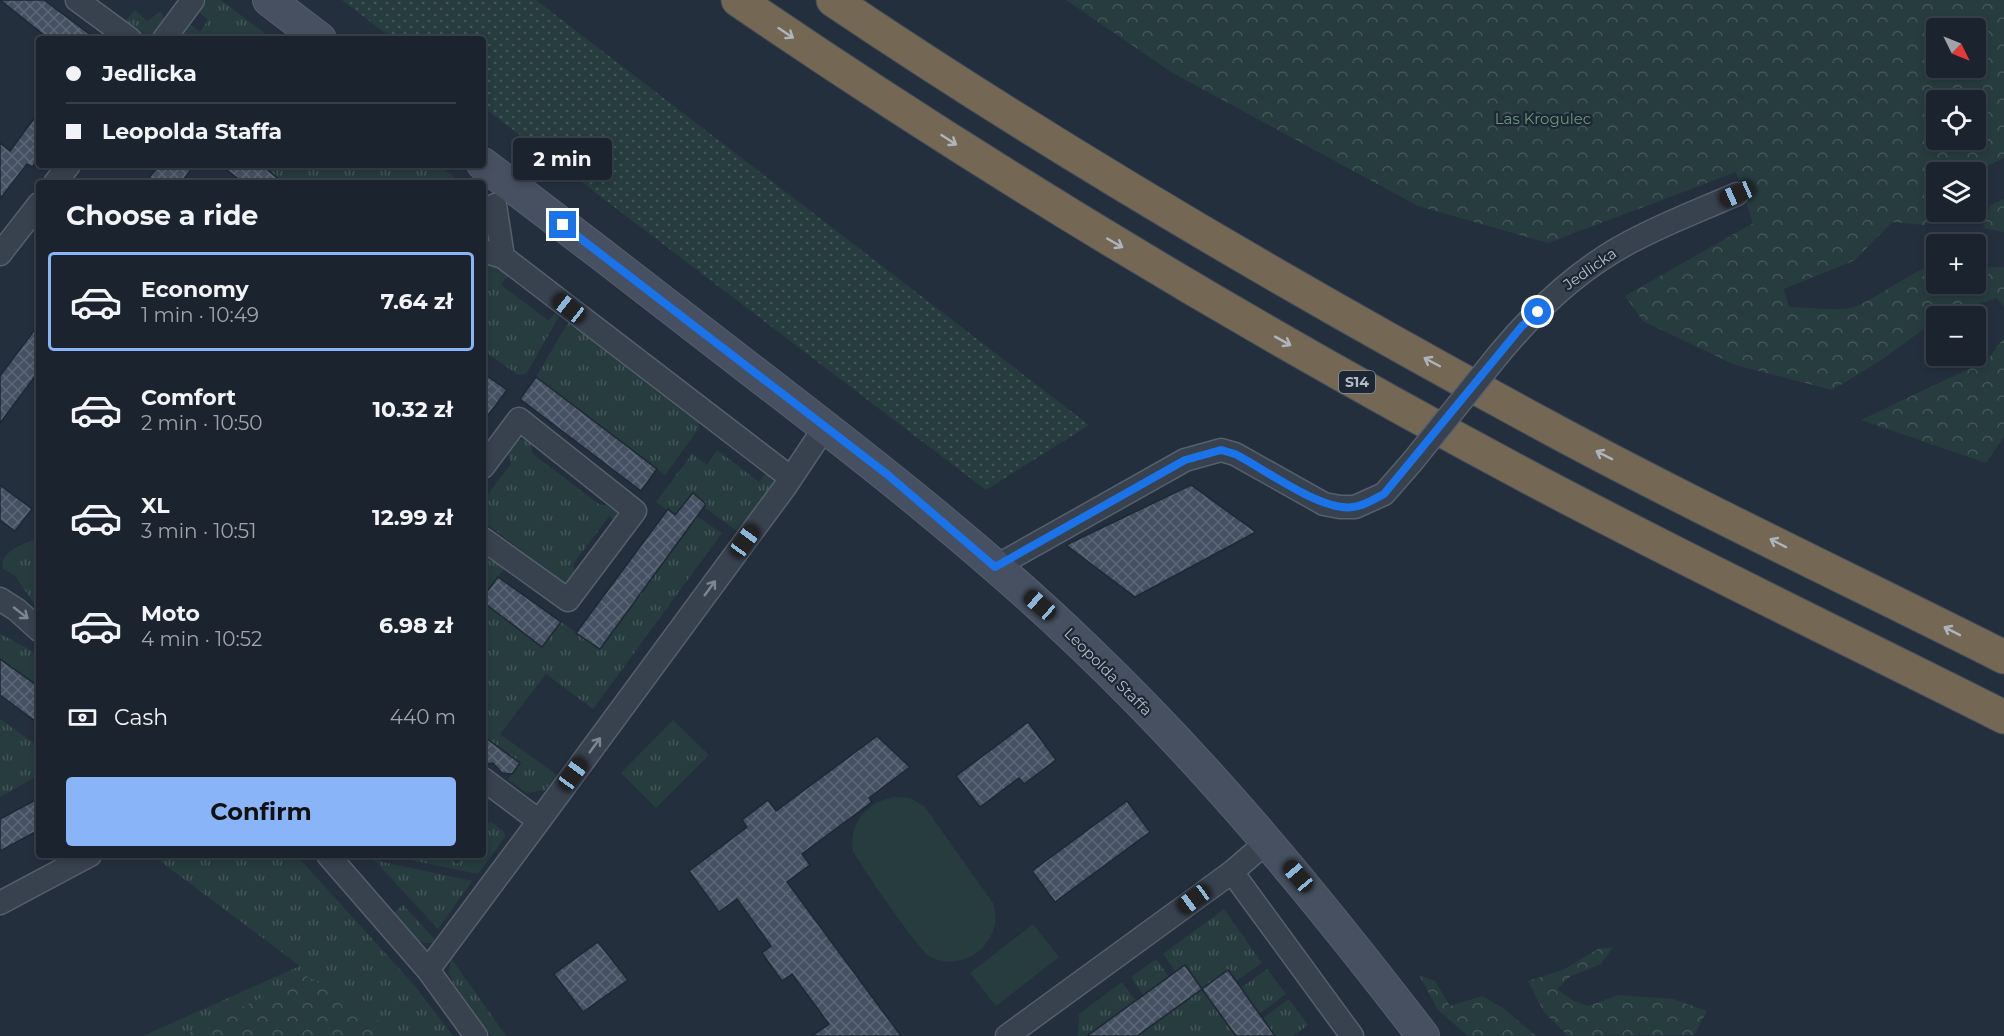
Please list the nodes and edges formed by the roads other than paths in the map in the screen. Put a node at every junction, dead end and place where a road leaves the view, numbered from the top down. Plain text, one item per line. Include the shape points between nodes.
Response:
1 (77, 0) edge
2 (269, 0) edge
3 (738, 0) edge
4 (833, 0) edge
5 (182, 4) edge
6 (126, 36) edge
7 (166, 36) edge
8 (316, 36) edge
9 (67, 168) edge
10 (484, 168) edge
11 (57, 180) edge
12 (1737, 194) dead end
13 (496, 203) edge
14 (36, 208) edge
15 (0, 254) edge
16 (493, 254) edge
17 (825, 427) junction
18 (486, 463) edge
19 (791, 478) junction
20 (486, 541) edge
21 (995, 567) junction
22 (0, 599) edge
23 (36, 627) edge
24 (2004, 657) edge
25 (2004, 717) edge
26 (486, 781) edge
27 (539, 820) junction
28 (1268, 842) junction
29 (84, 858) edge
30 (331, 858) edge
31 (1232, 872) junction
32 (0, 903) edge
33 (428, 970) junction
34 (476, 1036) edge
35 (1007, 1036) edge
36 (1352, 1036) edge
37 (1423, 1036) edge

1 - 6 street
2 - 8 street
3 -> 25 highway, S14 via 959,147 1245,320 1534,480
24 -> 4 highway via 1545,425 1336,311 1104,175
5 - 7 street
9 - 11 street
10 - 13 street, Leopolda Staffa
12 - 21 street, Jedlicka, bridge via 1639,237 1564,286 1522,326 1384,494 1355,507 1323,504 1235,454 1221,450 1185,460
13 - 16 street
13 - 17 street, Leopolda Staffa
14 - 15 street
16 - 19 street
17 - 19 street
17 - 21 street, Leopolda Staffa
18 - 20 street via 519,419 635,511 568,600
27 -> 19 street
21 - 28 street, Leopolda Staffa via 1122,684
22 -> 23 street
26 - 27 street
27 - 33 street
28 - 31 street
28 - 37 street, Leopolda Staffa via 1337,923
29 - 32 street
30 - 33 street
31 - 35 street
31 - 36 street
33 - 34 street

